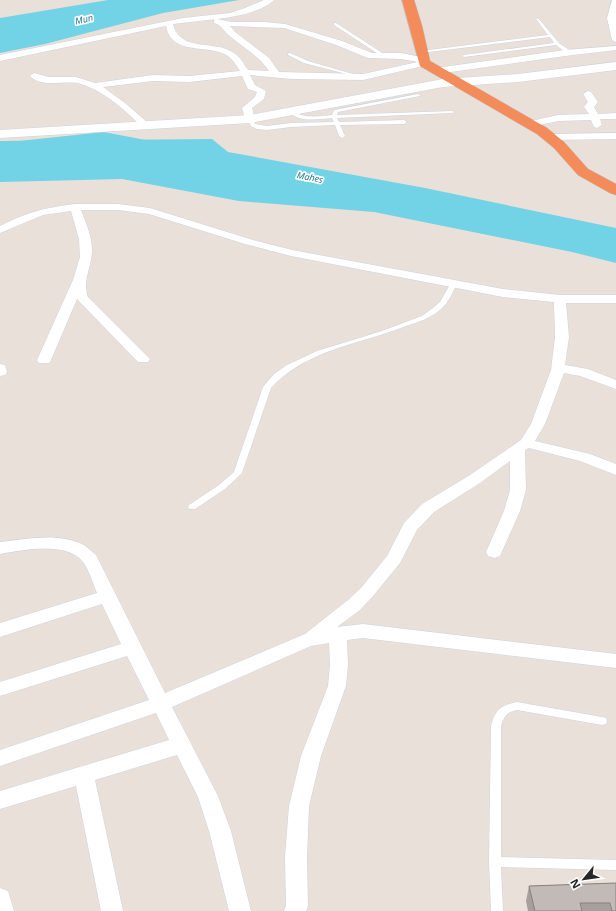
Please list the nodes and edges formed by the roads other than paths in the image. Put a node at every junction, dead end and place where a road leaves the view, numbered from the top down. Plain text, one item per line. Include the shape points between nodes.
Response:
1 (270, 0) edge
2 (409, 0) edge
3 (616, 0) edge
4 (212, 18) junction
5 (538, 19) dead end
6 (223, 23) junction
7 (168, 24) junction
8 (335, 24) dead end
9 (551, 36) junction
10 (616, 38) edge
11 (557, 44) junction
12 (616, 48) edge
13 (570, 53) junction
14 (290, 54) dead end
15 (385, 56) junction
16 (464, 56) dead end
17 (0, 58) edge
18 (423, 58) junction
19 (616, 66) edge
20 (436, 71) junction
21 (246, 73) junction
22 (275, 73) junction
23 (34, 76) dead end
24 (363, 77) junction
25 (454, 81) junction
26 (93, 86) junction
27 (588, 94) dead end
28 (418, 95) dead end
29 (291, 112) junction
30 (452, 112) dead end
31 (616, 116) edge
32 (334, 117) junction
33 (595, 118) junction
34 (250, 119) junction
35 (404, 122) dead end
36 (145, 124) junction
37 (337, 124) junction
38 (530, 124) junction
39 (0, 134) edge
40 (342, 136) dead end
41 (604, 136) junction
42 (616, 136) edge
43 (551, 137) junction
44 (616, 144) edge
45 (616, 190) edge
46 (75, 207) junction
47 (0, 230) edge
48 (78, 282) junction
49 (454, 283) junction
50 (560, 299) junction
51 (616, 299) edge
52 (44, 360) dead end
53 (143, 360) dead end
54 (0, 368) edge
55 (558, 368) junction
56 (0, 372) edge
57 (616, 385) edge
58 (522, 446) junction
59 (616, 470) edge
60 (192, 507) dead end
61 (0, 548) edge
62 (494, 552) dead end
63 (108, 596) junction
64 (0, 630) edge
65 (338, 634) junction
66 (308, 640) junction
67 (132, 648) junction
68 (616, 661) edge
69 (0, 689) edge
70 (162, 703) junction
71 (602, 721) dead end
72 (181, 744) junction
73 (0, 758) edge
74 (84, 775) junction
75 (0, 800) edge
76 (495, 862) junction
77 (616, 865) edge
78 (0, 898) edge
79 (3, 911) edge
80 (112, 911) edge
81 (240, 911) edge
82 (295, 911) edge
83 (497, 911) edge

1 - 4 street via 248,10
2 - 18 highway
3 - 10 street via 611,18
4 - 6 street
4 - 7 street
5 - 9 lane
6 - 15 street via 285,26 340,43 365,54
6 - 22 street via 232,34 266,60
7 - 17 street
7 - 21 street via 169,31 176,40 232,55
8 - 15 lane
9 - 11 lane
9 - 18 lane
11 - 13 lane
11 - 16 lane
12 - 13 street
13 - 20 street
14 - 24 lane via 306,62
15 - 18 street
18 - 20 highway
18 - 24 street
19 - 25 street via 518,78
20 - 25 highway
21 - 22 street
21 - 26 street via 189,79 138,79
21 - 34 street via 250,87 262,91 258,101 247,108
22 - 24 street via 292,76
23 - 26 street via 48,80 84,81
25 - 29 street
25 - 38 highway
26 - 36 street via 120,102
27 - 33 street via 593,102 588,107
28 - 32 lane via 340,110 334,113
29 - 32 lane via 306,118
29 - 34 street
30 - 32 lane
31 - 33 street
32 - 37 lane
33 - 38 street via 558,118
33 - 41 street
34 - 36 street
34 - 37 lane via 253,125 262,128
35 - 37 lane
36 - 39 street
37 - 40 lane
38 - 43 highway
41 - 42 street
41 - 43 street
41 - 44 street
43 - 45 highway via 583,172
46 - 47 street via 41,212
46 - 48 street via 86,250
46 - 49 street via 118,207 150,211 291,253
48 - 52 street
48 - 53 street via 82,298
49 - 50 street via 503,293
49 - 60 lane via 439,309 424,317 312,356 272,379 238,473
50 - 51 street
50 - 55 street via 562,337
54 - 56 street
55 - 57 street via 583,372
55 - 58 street via 538,424
58 - 59 street via 586,457
58 - 62 street via 518,490
58 - 66 street via 428,508 410,527 394,559 372,587 354,605
61 - 63 street via 38,544 74,547 90,559
63 - 64 street
63 - 67 street
65 - 66 street
65 - 68 street via 363,631
65 - 82 street via 337,686 311,756 299,806
66 - 70 street
67 - 69 street
67 - 70 street
70 - 72 street
70 - 73 street
71 - 76 lane via 517,706 506,708 500,714 496,726
72 - 74 street
72 - 81 street via 208,796 220,831
74 - 75 street
74 - 80 street
76 - 77 lane
76 - 83 lane
78 - 79 street

